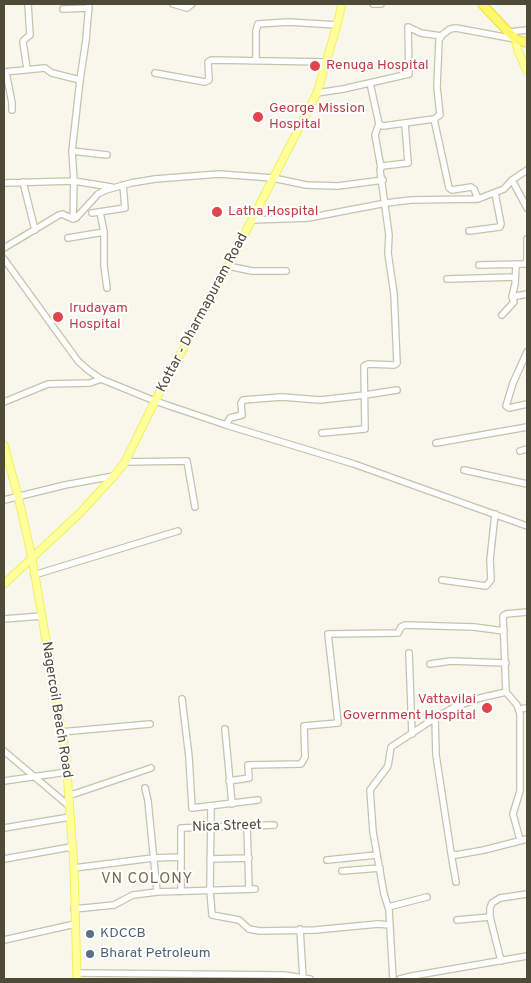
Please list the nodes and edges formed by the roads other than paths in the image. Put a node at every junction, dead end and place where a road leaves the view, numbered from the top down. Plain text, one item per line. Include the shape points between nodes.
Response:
1 (28, 4) edge
2 (173, 4) edge
3 (192, 4) edge
4 (342, 4) edge
5 (374, 4) edge
6 (380, 4) edge
7 (482, 4) edge
8 (89, 6) edge
9 (63, 9) dead end
10 (337, 25) junction
11 (527, 30) edge
12 (509, 32) junction
13 (441, 36) junction
14 (515, 39) junction
15 (527, 43) edge
16 (256, 61) junction
17 (326, 62) junction
18 (28, 69) junction
19 (527, 71) edge
20 (5, 72) edge
21 (155, 73) dead end
22 (80, 80) junction
23 (370, 83) junction
24 (317, 93) junction
25 (12, 110) dead end
26 (434, 119) junction
27 (379, 124) junction
28 (404, 124) junction
29 (72, 151) junction
30 (107, 155) dead end
31 (381, 168) junction
32 (527, 170) edge
33 (273, 178) junction
34 (383, 180) junction
35 (512, 180) junction
36 (74, 181) junction
37 (23, 182) junction
38 (4, 183) edge
39 (123, 184) junction
40 (113, 188) junction
41 (495, 193) junction
42 (478, 199) junction
43 (386, 203) junction
44 (527, 208) edge
45 (100, 212) junction
46 (92, 213) dead end
47 (73, 219) junction
48 (252, 220) junction
49 (35, 230) junction
50 (104, 232) junction
51 (469, 232) dead end
52 (68, 238) dead end
53 (527, 239) edge
54 (4, 248) edge
55 (4, 259) edge
56 (516, 264) junction
57 (479, 265) dead end
58 (228, 266) junction
59 (286, 271) dead end
60 (515, 277) junction
61 (447, 279) dead end
62 (107, 288) dead end
63 (527, 294) edge
64 (512, 297) junction
65 (502, 314) dead end
66 (527, 352) edge
67 (101, 379) junction
68 (397, 390) dead end
69 (365, 395) junction
70 (155, 401) junction
71 (4, 402) edge
72 (527, 404) edge
73 (226, 425) junction
74 (527, 427) edge
75 (322, 433) dead end
76 (436, 443) dead end
77 (4, 445) edge
78 (527, 449) edge
79 (520, 451) dead end
80 (125, 462) junction
81 (464, 470) dead end
82 (114, 476) junction
83 (527, 484) edge
84 (18, 496) junction
85 (4, 500) edge
86 (195, 507) dead end
87 (495, 514) junction
88 (527, 526) edge
89 (178, 530) dead end
90 (32, 558) junction
91 (34, 575) junction
92 (442, 580) dead end
93 (4, 584) edge
94 (527, 612) edge
95 (42, 616) junction
96 (4, 619) edge
97 (504, 631) junction
98 (409, 653) dead end
99 (506, 663) junction
100 (430, 664) dead end
101 (506, 692) junction
102 (182, 699) dead end
103 (527, 708) edge
104 (519, 709) junction
105 (435, 718) junction
106 (150, 724) dead end
107 (225, 729) dead end
108 (62, 732) junction
109 (412, 734) junction
110 (4, 751) edge
111 (151, 768) dead end
112 (67, 772) junction
113 (34, 776) junction
114 (4, 781) edge
115 (229, 781) junction
116 (145, 788) dead end
117 (68, 796) junction
118 (258, 800) dead end
119 (232, 804) junction
120 (69, 806) junction
121 (211, 807) junction
122 (70, 817) junction
123 (274, 825) dead end
124 (247, 827) junction
125 (4, 828) edge
126 (211, 828) junction
127 (527, 838) edge
128 (520, 840) junction
129 (71, 847) junction
130 (451, 853) junction
131 (377, 855) junction
132 (180, 857) junction
133 (153, 858) junction
134 (249, 858) junction
135 (4, 859) edge
136 (210, 859) junction
137 (327, 860) dead end
138 (74, 868) junction
139 (380, 868) junction
140 (342, 871) dead end
141 (456, 882) dead end
142 (181, 890) junction
143 (210, 890) junction
144 (157, 892) junction
145 (527, 894) edge
146 (427, 897) dead end
147 (388, 907) junction
148 (74, 910) junction
149 (490, 917) junction
150 (457, 920) dead end
151 (75, 924) junction
152 (390, 925) junction
153 (300, 929) junction
154 (4, 940) edge
155 (527, 956) edge
156 (501, 961) junction
157 (77, 976) edge
158 (292, 977) edge
159 (303, 978) junction
160 (412, 978) edge
161 (310, 979) edge
162 (393, 979) edge
163 (400, 979) edge

1 - 18 street via 30,35 23,42
2 - 3 street via 186,8
4 - 10 main road, Kottar - Dharmapuram Road
5 - 6 street
7 - 12 highway
8 - 9 street
8 - 22 street
10 - 16 street via 258,24
10 - 17 main road, Kottar - Dharmapuram Road
11 - 12 street
12 - 14 highway
13 - 14 street via 456,28
13 - 23 street via 408,27 409,74
13 - 26 street via 437,87 440,115
14 - 15 highway
14 - 19 main road
16 - 17 street
16 - 21 street via 211,60 208,62 207,82
17 - 24 main road, Kottar - Dharmapuram Road
18 - 20 street
18 - 22 street via 45,68
20 - 25 street
22 - 29 street
23 - 24 street
23 - 27 street
24 - 33 main road, Kottar - Dharmapuram Road
26 - 28 street
26 - 42 street via 449,188 472,187
27 - 28 street
27 - 31 street via 375,135
28 - 31 street via 408,163
29 - 30 street
29 - 36 street
31 - 34 street
32 - 35 street
33 - 34 street via 306,185 338,186
33 - 39 street via 219,174
33 - 48 main road, Kottar - Dharmapuram Road
34 - 43 street
35 - 41 street
35 - 44 street
36 - 37 street
36 - 40 street
36 - 47 street
37 - 38 street
37 - 49 street
39 - 40 street
39 - 45 street via 126,208
40 - 47 street via 98,194
41 - 42 street
41 - 51 street via 500,227
42 - 43 street
43 - 48 street via 308,218
43 - 69 street via 397,362 394,365 364,366
45 - 46 street
45 - 50 street
47 - 49 street via 62,214
48 - 58 main road, Kottar - Dharmapuram Road
49 - 54 street
50 - 52 street
50 - 62 street
53 - 56 street via 527,261
55 - 67 street via 78,361
56 - 57 street
56 - 60 street
58 - 59 street via 252,271
58 - 70 main road, Kottar - Dharmapuram Road
60 - 61 street
60 - 64 street
63 - 64 street
64 - 65 street via 512,306
66 - 72 street via 506,405 509,408
67 - 70 street
67 - 71 street via 90,383 48,384
68 - 69 street
69 - 73 street via 320,400 282,397 243,400 241,416 230,418
69 - 75 street via 365,429
70 - 73 street
70 - 80 main road, Kottar - Dharmapuram Road
73 - 87 street via 354,464
74 - 76 street
77 - 84 main road, Nagercoil Beach Road
78 - 79 street
80 - 82 main road, Kottar - Dharmapuram Road
80 - 86 street via 187,461
81 - 83 street
82 - 84 street
82 - 90 main road, Kottar - Dharmapuram Road
84 - 85 street
84 - 90 main road, Nagercoil Beach Road
87 - 88 street
87 - 92 street via 491,580 486,586
89 - 91 street
90 - 91 main road, Nagercoil Beach Road
90 - 93 main road, Kottar - Dharmapuram Road
91 - 95 main road, Nagercoil Beach Road
94 - 97 street via 504,614
95 - 96 street
95 - 108 main road, Nagercoil Beach Road
97 - 99 street
97 - 115 street via 405,625 398,633 328,634 338,723 304,726 305,757 301,764 248,765 249,778
98 - 109 street
99 - 100 street via 451,661
99 - 101 street
101 - 104 street
101 - 105 street via 455,707
102 - 121 street via 192,808
103 - 104 street
104 - 128 street via 520,791 513,814
105 - 109 street
105 - 130 street via 436,755
106 - 108 street
107 - 115 street
108 - 112 main road, Nagercoil Beach Road
109 - 131 street via 391,747 388,766 370,790
110 - 113 street
111 - 117 street
112 - 113 street
112 - 117 main road, Nagercoil Beach Road
113 - 114 street
113 - 120 street
115 - 119 street
116 - 133 street
117 - 120 main road, Nagercoil Beach Road
118 - 119 street
119 - 121 street
120 - 122 main road, Nagercoil Beach Road
121 - 126 street
122 - 125 street
122 - 129 main road, Nagercoil Beach Road
123 - 124 street, Nica Street
124 - 126 street, Nica Street
124 - 134 street
126 - 132 street, Nica Street via 180,828
126 - 136 street
127 - 128 street
128 - 130 street via 484,850
129 - 135 street
129 - 138 main road, Nagercoil Beach Road
130 - 141 street
131 - 137 street
131 - 139 street
132 - 133 street
132 - 142 street
133 - 138 street
133 - 144 street
134 - 136 street
134 - 143 street via 252,889
136 - 143 street
138 - 148 main road, Nagercoil Beach Road
139 - 140 street
139 - 147 street
142 - 143 street
142 - 144 street
143 - 153 street via 211,911 215,916 239,920 253,930
144 - 148 street via 133,895 114,905
145 - 149 street via 494,900
146 - 147 street
147 - 152 street
148 - 151 main road, Nagercoil Beach Road
149 - 150 street
149 - 156 street
151 - 154 street
151 - 157 main road, Nagercoil Beach Road
152 - 153 street
152 - 162 street
153 - 159 street
155 - 156 street
156 - 160 street
157 - 158 street
158 - 159 street
159 - 161 street
160 - 163 street

